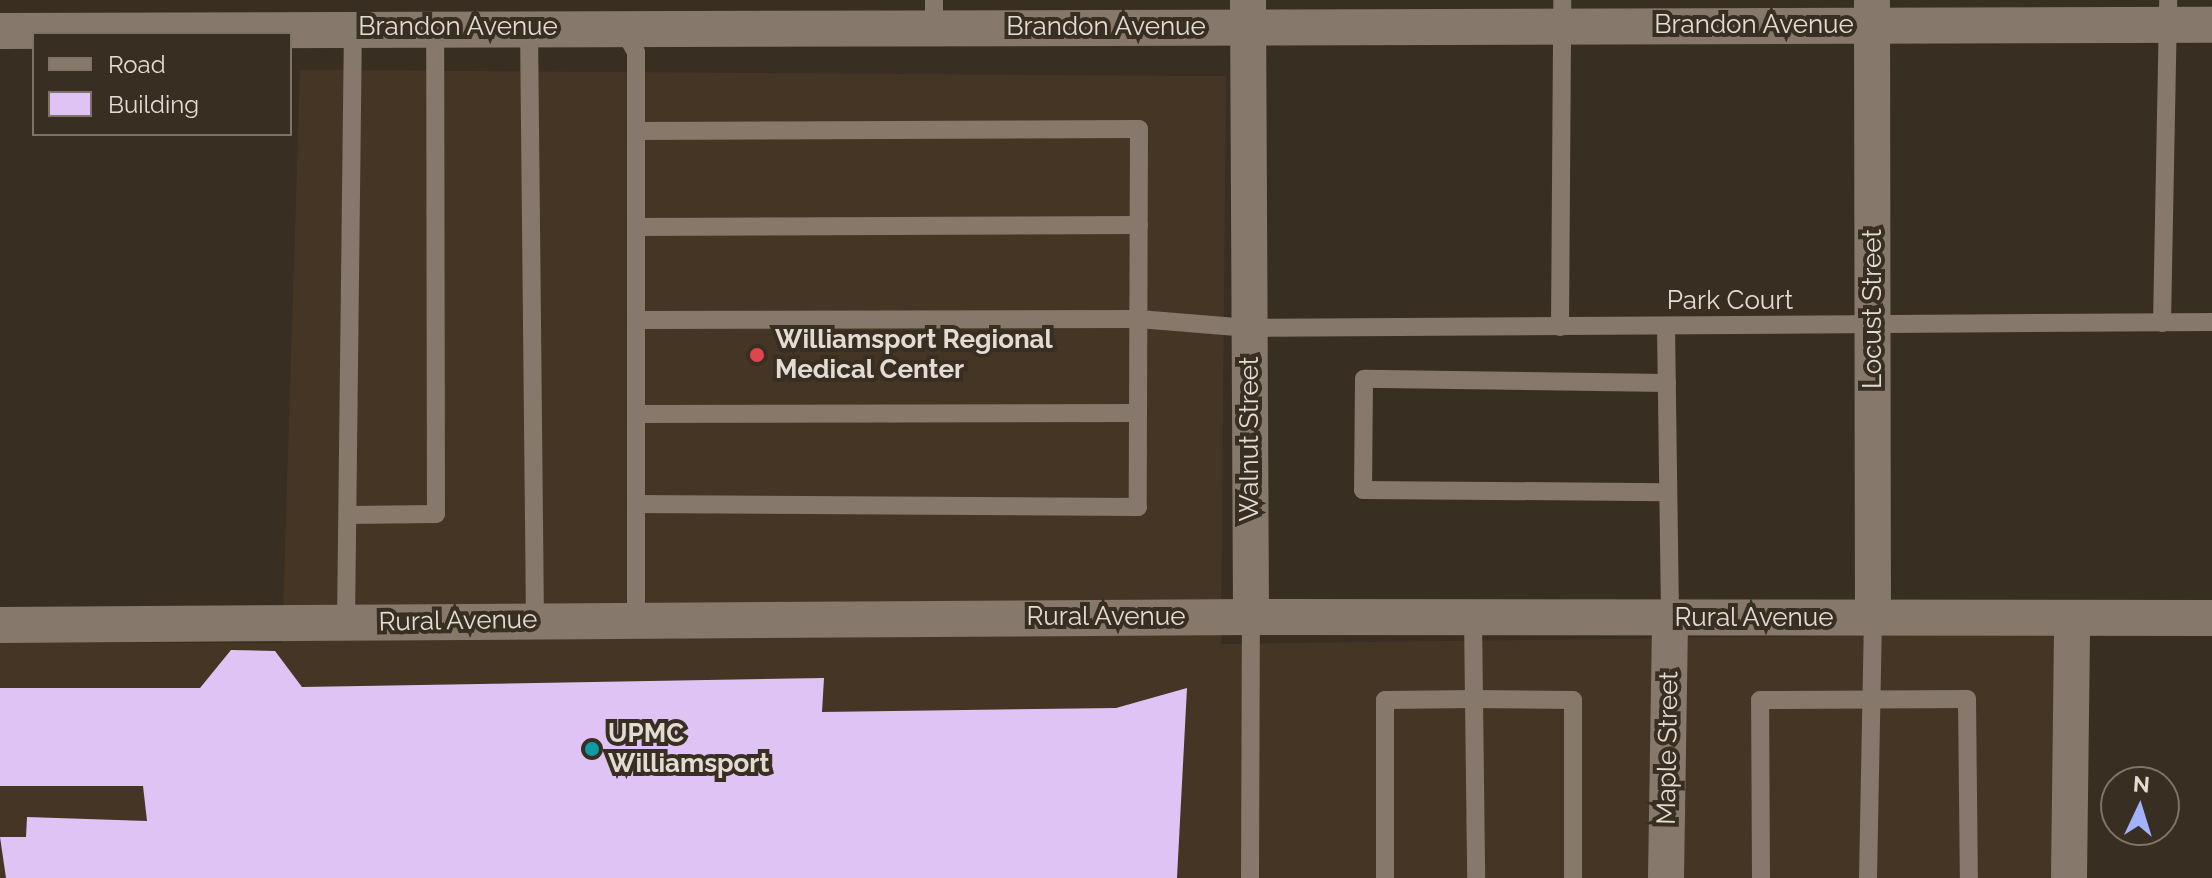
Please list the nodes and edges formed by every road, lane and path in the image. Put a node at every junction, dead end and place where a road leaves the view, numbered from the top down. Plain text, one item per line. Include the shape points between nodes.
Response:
1 (1872, 12) edge
2 (622, 13) edge
3 (934, 13) edge
4 (1248, 13) edge
5 (1562, 13) edge
6 (2168, 13) edge
7 (2212, 25) edge
8 (353, 27) junction
9 (435, 27) junction
10 (529, 27) junction
11 (0, 31) edge
12 (636, 131) junction
13 (1139, 225) junction
14 (636, 227) junction
15 (1139, 319) junction
16 (636, 320) junction
17 (2212, 322) edge
18 (2162, 323) junction
19 (1873, 326) junction
20 (1560, 327) junction
21 (1666, 327) junction
22 (1249, 328) junction
23 (1667, 383) junction
24 (1138, 413) junction
25 (636, 414) junction
26 (1668, 492) junction
27 (636, 504) junction
28 (348, 515) junction
29 (1251, 617) junction
30 (1473, 617) junction
31 (1670, 617) junction
32 (2072, 618) junction
33 (2212, 618) edge
34 (636, 619) junction
35 (1873, 619) junction
36 (535, 620) junction
37 (346, 622) junction
38 (0, 625) edge
39 (1474, 699) junction
40 (1870, 699) junction
41 (1250, 878) edge
42 (1385, 878) edge
43 (1476, 878) edge
44 (1573, 878) edge
45 (1666, 878) edge
46 (1761, 878) edge
47 (1868, 878) edge
48 (1969, 878) edge
49 (2069, 878) edge

1 - 5 street, Brandon Avenue
1 - 6 street, Brandon Avenue
1 - 19 street, Locust Street
2 - 3 street, Brandon Avenue
2 - 10 street, Brandon Avenue
2 - 12 lane via 636,52
3 - 4 street, Brandon Avenue
4 - 5 street, Brandon Avenue
4 - 22 street, Walnut Street
5 - 20 lane
6 - 7 street, Brandon Avenue
6 - 18 lane
8 - 9 street, Brandon Avenue
8 - 11 street, Brandon Avenue
8 - 28 lane
9 - 10 street, Brandon Avenue
9 - 28 lane via 436,514
10 - 36 lane
12 - 13 lane via 1139,129
12 - 14 lane
13 - 14 lane
13 - 15 lane
14 - 16 lane
15 - 16 lane, Park Court
15 - 22 lane, Park Court
15 - 24 lane
16 - 25 lane
17 - 18 lane, Park Court
18 - 19 lane, Park Court
19 - 21 lane, Park Court
19 - 35 street, Locust Street
20 - 21 lane, Park Court
20 - 22 lane, Park Court
21 - 23 lane
22 - 29 street, Walnut Street
23 - 26 lane
23 - 26 lane via 1364,379 1363,490
24 - 25 lane
24 - 27 lane via 1138,507
25 - 27 lane
26 - 31 lane
27 - 34 lane
28 - 37 lane
29 - 30 street, Rural Avenue
29 - 34 street, Rural Avenue
29 - 41 lane, Walnut Street
30 - 31 street, Rural Avenue
30 - 39 lane
31 - 35 street, Rural Avenue
31 - 45 street, Maple Street
32 - 33 street, Rural Avenue
32 - 35 street, Rural Avenue
32 - 49 street
34 - 36 street, Rural Avenue
35 - 40 lane
36 - 37 street, Rural Avenue
37 - 38 street, Rural Avenue
39 - 42 lane via 1385,700
39 - 43 lane
39 - 44 lane via 1573,700
40 - 46 lane via 1760,700
40 - 47 lane
40 - 48 lane via 1967,699

